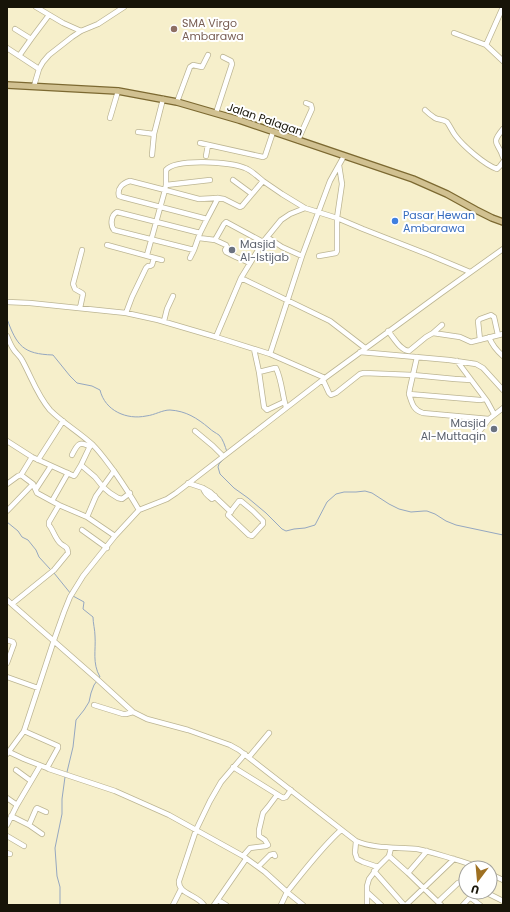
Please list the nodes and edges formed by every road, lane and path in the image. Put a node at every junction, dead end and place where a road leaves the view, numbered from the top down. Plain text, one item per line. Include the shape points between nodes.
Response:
1 (36, 7) edge
2 (124, 7) edge
3 (503, 7) edge
4 (49, 15) junction
5 (15, 29) dead end
6 (81, 31) junction
7 (454, 33) dead end
8 (30, 39) junction
9 (486, 45) junction
10 (7, 48) edge
11 (208, 55) dead end
12 (20, 56) junction
13 (223, 57) dead end
14 (503, 61) edge
15 (39, 69) junction
16 (7, 85) edge
17 (34, 86) junction
18 (118, 91) junction
19 (163, 99) junction
20 (177, 102) junction
21 (306, 103) dead end
22 (242, 110) dead end
23 (425, 110) dead end
24 (216, 113) junction
25 (110, 118) dead end
26 (239, 120) junction
27 (503, 129) edge
28 (138, 132) dead end
29 (273, 132) junction
30 (154, 134) junction
31 (298, 140) junction
32 (200, 143) dead end
33 (208, 145) junction
34 (152, 155) dead end
35 (206, 156) dead end
36 (344, 156) junction
37 (503, 156) edge
38 (503, 162) edge
39 (339, 165) junction
40 (210, 180) dead end
41 (233, 180) dead end
42 (263, 181) junction
43 (178, 184) junction
44 (166, 187) junction
45 (180, 194) junction
46 (252, 194) junction
47 (207, 198) junction
48 (218, 198) junction
49 (215, 204) junction
50 (160, 206) junction
51 (305, 208) junction
52 (318, 212) junction
53 (337, 218) junction
54 (207, 219) junction
55 (503, 222) edge
56 (156, 223) junction
57 (200, 235) junction
58 (267, 237) junction
59 (151, 238) junction
60 (215, 240) junction
61 (263, 242) junction
62 (106, 244) dead end
63 (503, 249) edge
64 (82, 250) dead end
65 (194, 250) junction
66 (147, 256) junction
67 (302, 256) junction
68 (319, 256) dead end
69 (154, 258) junction
70 (190, 258) dead end
71 (162, 260) dead end
72 (250, 263) junction
73 (470, 272) junction
74 (241, 278) junction
75 (173, 296) dead end
76 (287, 301) junction
77 (7, 302) edge
78 (80, 308) junction
79 (126, 313) junction
80 (164, 321) junction
81 (442, 325) dead end
82 (388, 331) junction
83 (433, 333) junction
84 (500, 335) edge
85 (7, 336) edge
86 (216, 337) junction
87 (489, 337) junction
88 (480, 340) junction
89 (11, 343) junction
90 (7, 348) edge
91 (365, 348) junction
92 (254, 349) junction
93 (360, 352) junction
94 (270, 354) junction
95 (503, 356) edge
96 (417, 357) junction
97 (457, 361) junction
98 (259, 372) junction
99 (413, 375) junction
100 (324, 379) junction
101 (471, 380) junction
102 (503, 390) edge
103 (409, 394) junction
104 (485, 399) junction
105 (285, 405) junction
106 (503, 408) edge
107 (494, 414) junction
108 (489, 418) junction
109 (63, 421) junction
110 (195, 431) dead end
111 (478, 433) dead end
112 (7, 440) edge
113 (91, 445) junction
114 (226, 454) junction
115 (72, 455) dead end
116 (32, 456) junction
117 (38, 460) junction
118 (81, 465) junction
119 (52, 466) junction
120 (114, 471) junction
121 (68, 473) junction
122 (21, 475) junction
123 (188, 483) junction
124 (7, 484) edge
125 (34, 486) junction
126 (103, 487) junction
127 (130, 493) junction
128 (52, 501) junction
129 (59, 505) junction
130 (139, 510) junction
131 (7, 511) edge
132 (231, 512) junction
133 (86, 517) junction
134 (82, 530) dead end
135 (116, 536) junction
136 (107, 548) junction
137 (7, 600) edge
138 (12, 604) junction
139 (7, 640) edge
140 (54, 640) junction
141 (7, 663) edge
142 (7, 677) edge
143 (38, 688) junction
144 (94, 705) dead end
145 (133, 712) junction
146 (24, 731) junction
147 (269, 733) dead end
148 (8, 752) edge
149 (247, 756) junction
150 (40, 766) junction
151 (233, 767) junction
152 (47, 768) junction
153 (16, 770) dead end
154 (31, 782) junction
155 (291, 790) junction
156 (277, 795) junction
157 (7, 798) edge
158 (17, 805) junction
159 (46, 812) dead end
160 (11, 816) junction
161 (29, 824) junction
162 (7, 825) edge
163 (196, 830) junction
164 (341, 830) junction
165 (42, 834) dead end
166 (7, 836) edge
167 (356, 841) junction
168 (24, 846) dead end
169 (391, 848) junction
170 (427, 851) junction
171 (275, 856) dead end
172 (389, 856) junction
173 (245, 858) junction
174 (454, 859) junction
175 (458, 860) edge
176 (258, 867) junction
177 (378, 867) junction
178 (374, 872) junction
179 (408, 873) junction
180 (458, 883) edge
181 (423, 888) junction
182 (181, 889) junction
183 (287, 892) junction
184 (368, 893) junction
185 (218, 900) junction
186 (440, 904) edge
187 (173, 905) edge
188 (204, 905) edge
189 (214, 905) edge
190 (226, 905) edge
191 (281, 905) edge
192 (303, 905) edge
193 (367, 905) edge
194 (381, 905) edge
195 (405, 905) edge

1 - 4 street
2 - 6 street via 98,24
3 - 9 street
4 - 6 street
4 - 8 street
5 - 8 street
6 - 15 street via 49,55
7 - 9 street
8 - 12 street
9 - 14 street
10 - 12 street
11 - 20 street via 202,67 190,67
12 - 15 street
13 - 24 street via 232,64
15 - 17 street
16 - 17 main road, Jalan Palagan
17 - 18 main road, Jalan Palagan
18 - 19 main road, Jalan Palagan
18 - 25 street
19 - 20 main road, Jalan Palagan
19 - 30 street
20 - 24 main road, Jalan Palagan
21 - 31 street via 311,105 312,109
22 - 26 street
23 - 38 street via 437,119 446,121 459,140 489,165 497,169
24 - 26 main road, Jalan Palagan
26 - 29 main road, Jalan Palagan
27 - 37 street via 496,138
28 - 30 street
29 - 31 main road, Jalan Palagan
29 - 33 street via 265,156
30 - 34 street
31 - 36 main road, Jalan Palagan
32 - 33 street
33 - 35 street
36 - 39 street
36 - 55 main road, Jalan Palagan via 428,185
39 - 52 street
39 - 53 street via 342,184
40 - 43 street
41 - 46 street
42 - 44 street via 246,168 237,165 193,162 167,168
42 - 46 street
42 - 51 street
43 - 44 street
43 - 45 street
44 - 45 street
44 - 50 street
44 - 50 street via 130,181 123,184 118,192 119,196
45 - 47 street via 199,199
46 - 48 street via 240,207
47 - 48 street
47 - 49 street
48 - 49 street
49 - 54 street
50 - 54 street
50 - 56 street
51 - 52 street
51 - 58 street via 281,220
52 - 53 street
52 - 67 street
53 - 68 street via 337,251
53 - 73 street
54 - 57 street
56 - 57 street
56 - 59 street
56 - 59 street via 117,212 113,217 111,226 117,231
57 - 60 street
57 - 65 street
58 - 61 street
58 - 67 street
59 - 65 street
59 - 66 street
60 - 61 street via 226,222
60 - 72 street via 226,246 226,252
61 - 72 street
62 - 66 street
63 - 73 street
64 - 78 street via 73,284 75,289 83,294
65 - 70 street
66 - 69 street
67 - 76 street
69 - 71 street
69 - 79 street via 152,266 146,268
72 - 74 street
73 - 82 street
74 - 76 street
74 - 86 street
75 - 80 street
76 - 91 street via 330,321
76 - 94 street
77 - 78 street
78 - 79 street
79 - 80 street
80 - 86 street
81 - 83 street
82 - 83 street via 406,351
82 - 91 street
83 - 88 street via 460,337 471,342
84 - 87 street
84 - 88 street via 491,315 478,321
85 - 89 street
86 - 92 street
87 - 88 street
87 - 95 street
89 - 90 street
89 - 109 street via 35,388 50,410
91 - 93 street
92 - 94 street
92 - 98 street
93 - 96 street
93 - 100 street
94 - 100 street
96 - 97 street
96 - 99 street
97 - 101 street
97 - 102 street via 476,364 483,368
98 - 105 street via 276,368
98 - 105 street via 264,407 267,410
99 - 100 street via 364,373 331,395
99 - 101 street
99 - 103 street
100 - 105 street
101 - 104 street
103 - 104 street
103 - 108 street via 416,409 423,413
104 - 107 street
105 - 114 street
106 - 107 street
107 - 108 street
108 - 111 street
109 - 113 street
109 - 117 street
110 - 114 street
112 - 116 street
113 - 115 street via 79,444
113 - 118 street
113 - 120 street
114 - 123 street
116 - 117 street
116 - 122 street
117 - 119 street
118 - 121 street via 74,476
118 - 126 street
119 - 121 street
119 - 125 street
120 - 126 street
120 - 127 street
121 - 128 street
122 - 124 street
122 - 125 street
123 - 130 street via 167,498
123 - 132 street via 210,492
125 - 128 street via 38,493
125 - 131 street
126 - 127 street via 120,499
126 - 133 street
127 - 130 street
128 - 129 street
129 - 133 street
129 - 138 street via 49,525 60,543 67,548 66,556 54,570
130 - 135 street
132 - 132 street via 241,501 263,521 263,524 253,536 248,535 228,515
133 - 135 street
134 - 136 street
135 - 136 street
136 - 140 street via 83,576 71,595
137 - 138 street
138 - 140 street
139 - 141 street via 14,644
140 - 143 street
140 - 145 street
142 - 143 street
143 - 146 street
144 - 145 street via 123,714
145 - 149 street via 146,719 230,745
146 - 148 street
146 - 152 street via 58,746
147 - 149 street
148 - 150 street
149 - 151 street
149 - 155 street
150 - 152 street
150 - 154 street
151 - 156 street
151 - 163 street via 221,782
152 - 163 street via 115,791
153 - 154 street
154 - 158 street
155 - 156 street via 285,798
155 - 164 street
156 - 173 street via 263,813 259,830 260,836 268,845 250,848
157 - 158 street
158 - 160 street
159 - 161 street via 37,808
160 - 161 street
160 - 162 street
161 - 165 street
163 - 173 street
163 - 182 street via 179,881
164 - 167 street
164 - 183 street
166 - 168 street
167 - 169 street
167 - 177 street via 357,859
169 - 170 street
169 - 172 street
170 - 174 street
170 - 179 street
171 - 176 street via 270,855
172 - 177 street
172 - 179 street
173 - 176 street
173 - 185 street
174 - 175 street
174 - 181 street
176 - 183 street
177 - 178 street
178 - 184 street via 368,879
178 - 195 street
179 - 181 street
180 - 186 street
181 - 186 street
181 - 195 street
182 - 187 street
182 - 188 street
183 - 191 street
183 - 192 street
184 - 193 street
184 - 194 street
185 - 189 street
185 - 190 street

